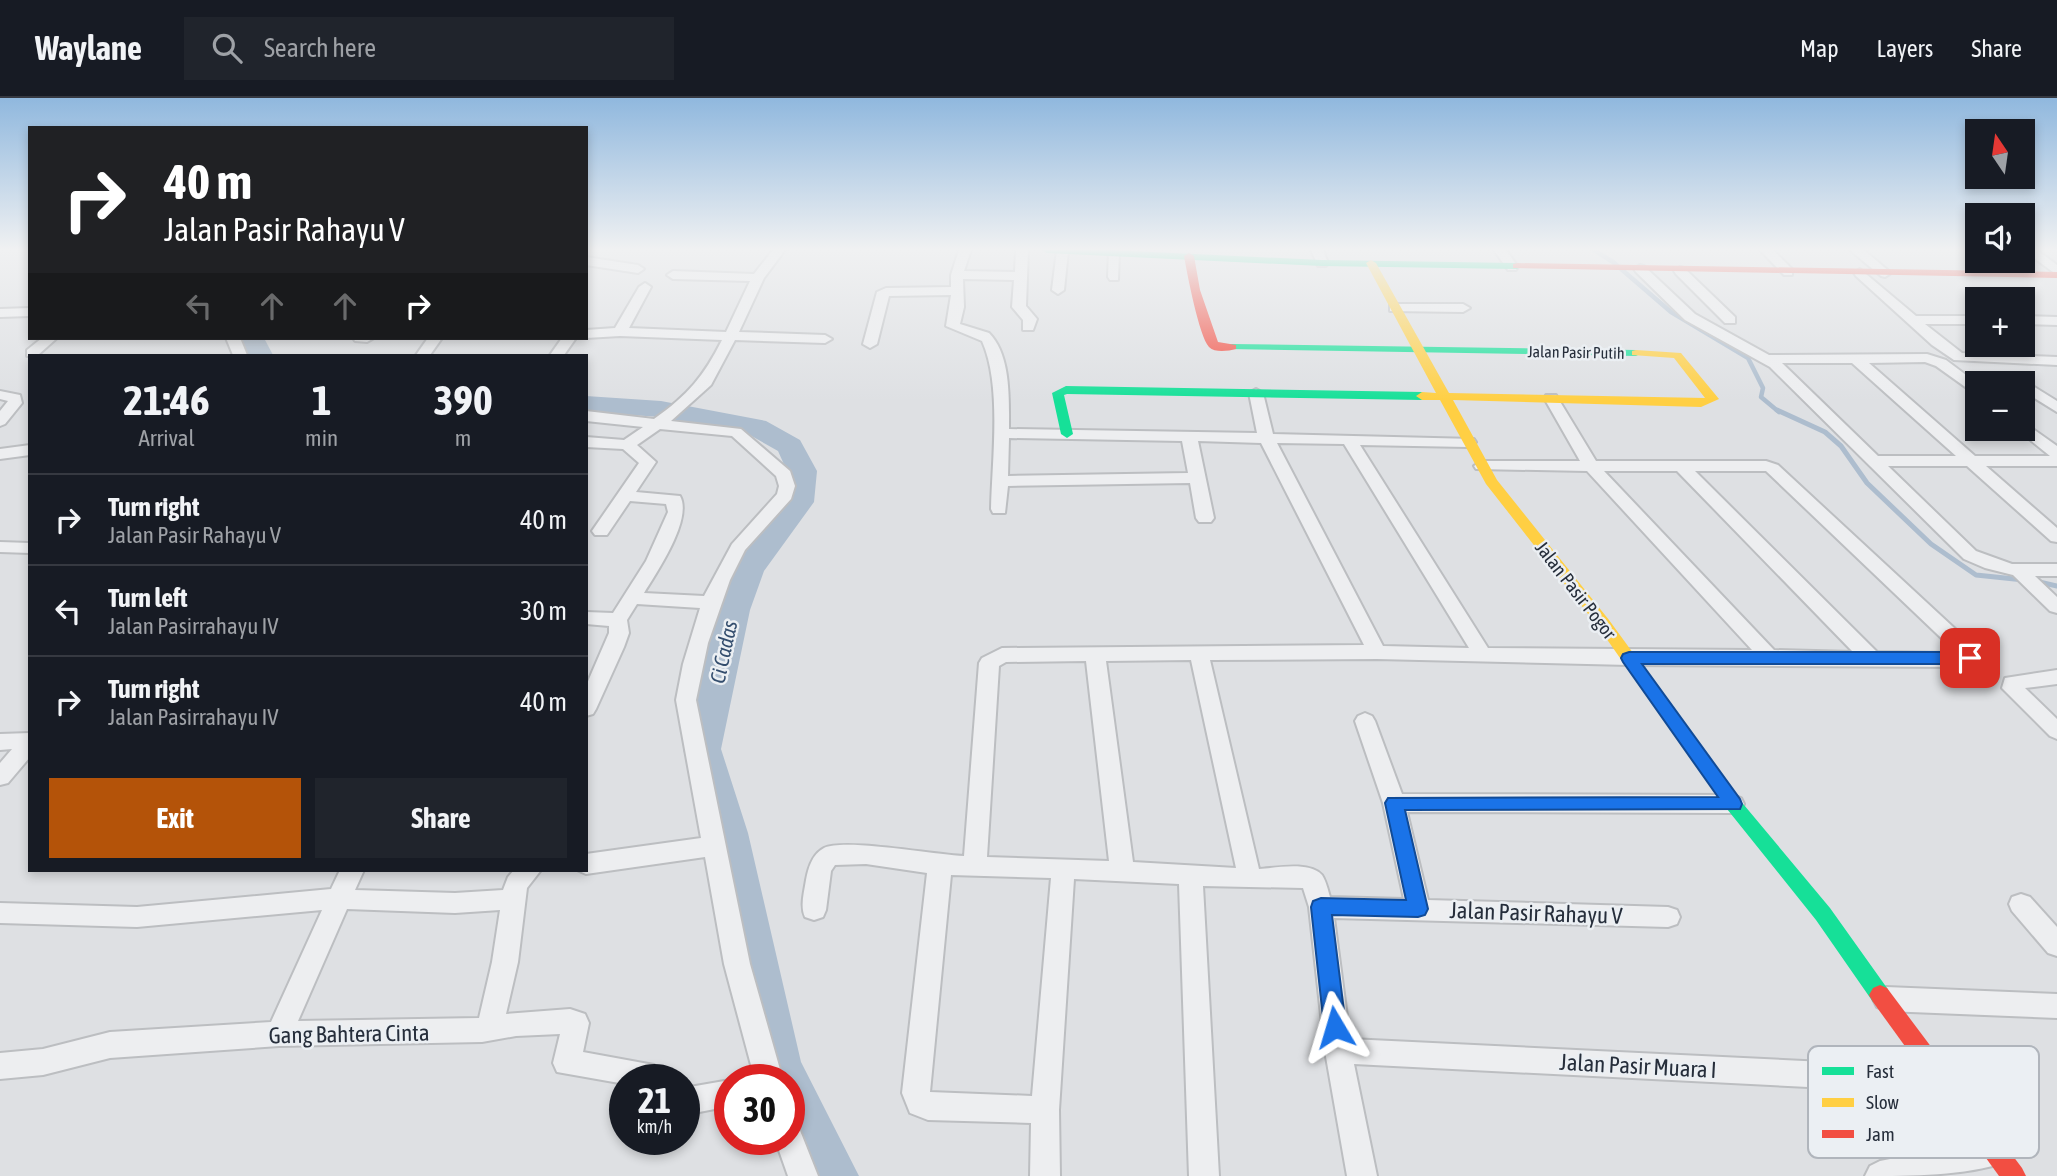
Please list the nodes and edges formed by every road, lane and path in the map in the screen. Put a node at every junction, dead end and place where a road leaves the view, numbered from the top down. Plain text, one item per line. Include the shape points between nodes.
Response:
1 (638, 300) edge
2 (747, 300) edge
3 (881, 300) edge
4 (956, 300) edge
5 (1019, 300) edge
6 (1198, 300) edge
7 (1391, 300) edge
8 (1671, 300) edge
9 (1710, 300) edge
10 (1891, 300) edge
11 (1395, 308) junction
12 (1463, 308) dead end
13 (28, 312) edge
14 (0, 313) edge
15 (1730, 320) dead end
16 (1913, 320) junction
17 (1965, 320) edge
18 (2035, 320) edge
19 (2057, 321) edge
20 (1028, 327) dead end
21 (620, 332) junction
22 (588, 334) edge
23 (730, 336) junction
24 (48, 340) edge
25 (825, 340) dead end
26 (1733, 340) junction
27 (870, 344) dead end
28 (1418, 350) junction
29 (32, 353) dead end
30 (1799, 357) junction
31 (1855, 358) junction
32 (1768, 359) junction
33 (1991, 360) junction
34 (2057, 361) edge
35 (2006, 371) edge
36 (1965, 382) edge
37 (2035, 392) edge
38 (1256, 393) junction
39 (0, 395) edge
40 (1444, 397) junction
41 (1551, 398) junction
42 (22, 403) edge
43 (2057, 408) edge
44 (588, 416) edge
45 (662, 420) junction
46 (0, 421) edge
47 (1000, 433) junction
48 (1067, 434) junction
49 (1189, 437) junction
50 (1266, 437) junction
51 (2035, 437) edge
52 (1349, 440) junction
53 (588, 442) edge
54 (1468, 442) junction
55 (626, 445) junction
56 (28, 450) edge
57 (0, 454) edge
58 (2057, 454) edge
59 (1872, 461) junction
60 (2057, 461) edge
61 (1974, 463) junction
62 (1482, 466) junction
63 (1592, 467) junction
64 (1682, 467) junction
65 (1195, 478) junction
66 (999, 481) junction
67 (626, 496) junction
68 (999, 509) dead end
69 (1205, 518) dead end
70 (601, 531) dead end
71 (2057, 537) edge
72 (0, 547) edge
73 (28, 548) edge
74 (2057, 570) edge
75 (2022, 574) junction
76 (633, 598) junction
77 (713, 603) junction
78 (2057, 607) edge
79 (588, 618) edge
80 (618, 620) junction
81 (1377, 652) junction
82 (1199, 653) junction
83 (1095, 654) junction
84 (1483, 655) junction
85 (1769, 657) junction
86 (1629, 658) junction
87 (1871, 659) junction
88 (2057, 677) edge
89 (588, 704) edge
90 (1365, 721) dead end
91 (2057, 731) edge
92 (0, 742) edge
93 (28, 742) edge
94 (28, 744) edge
95 (0, 777) edge
96 (1394, 803) junction
97 (1733, 804) junction
98 (714, 846) junction
99 (588, 864) edge
100 (940, 865) junction
101 (975, 867) junction
102 (1122, 870) junction
103 (1063, 871) junction
104 (351, 872) edge
105 (527, 872) edge
106 (1191, 877) junction
107 (1250, 879) junction
108 (337, 899) junction
109 (514, 899) junction
110 (2021, 904) dead end
111 (1321, 907) junction
112 (1418, 909) junction
113 (814, 910) dead end
114 (0, 913) edge
115 (1668, 918) dead end
116 (2057, 946) edge
117 (1886, 999) junction
118 (2057, 1006) edge
119 (489, 1029) junction
120 (279, 1034) junction
121 (1918, 1046) edge
122 (1338, 1051) junction
123 (765, 1064) edge
124 (0, 1066) edge
125 (609, 1069) edge
126 (1808, 1074) edge
127 (1045, 1110) junction
128 (795, 1155) edge
129 (1968, 1158) edge
130 (2001, 1158) edge
131 (803, 1176) edge
132 (1045, 1176) edge
133 (1204, 1176) edge
134 (1362, 1176) edge
135 (1880, 1176) edge
136 (2014, 1176) edge

1 - 21 street
2 - 23 street
3 - 27 street
4 - 47 street via 953,327 977,331 988,339 993,351
5 - 20 street via 1030,319
6 - 28 street, Jalan Pasir Putih via 1215,346
7 - 11 street, Jalan Pasir Pogor
8 - 26 street via 1690,317
9 - 15 street
10 - 16 street
11 - 12 street
11 - 28 street, Jalan Pasir Pogor
13 - 14 street
16 - 17 street
16 - 33 street via 1959,357
18 - 19 street
21 - 22 street
21 - 23 street
23 - 25 street
23 - 45 street via 712,373
24 - 29 street
26 - 30 street
26 - 32 street
28 - 40 street, Jalan Pasir Pogor
28 - 41 street, Jalan Pasir Putih via 1672,354 1713,399 1701,403
30 - 31 street
30 - 32 street
31 - 36 street via 1927,358
31 - 61 street
32 - 59 street
33 - 34 street
33 - 35 street
37 - 43 street
38 - 40 street
38 - 48 street via 1063,390 1058,393
38 - 50 street
39 - 42 street
40 - 41 street
40 - 54 street, Jalan Pasir Pogor
41 - 63 street
42 - 46 street
44 - 45 street
45 - 55 street
45 - 77 street via 736,432 785,474 785,495 732,557
47 - 48 street
47 - 66 street
48 - 49 street
49 - 50 street
49 - 65 street
50 - 52 street
50 - 81 street
51 - 58 street
52 - 54 street
52 - 84 street
53 - 55 street
54 - 62 street, Jalan Pasir Pogor
55 - 67 street via 648,463
56 - 57 street
59 - 61 street
59 - 75 street via 1970,555
60 - 61 street
61 - 71 street
62 - 63 street
62 - 86 street, Jalan Pasir Pogor
63 - 64 street
63 - 85 street
64 - 87 street
64 - 87 street via 1766,466 1777,470 1972,656 1965,660
65 - 66 street
65 - 69 street
66 - 68 street
67 - 70 street
67 - 76 street via 674,500 676,504 655,561
72 - 73 street
74 - 75 street
75 - 78 street
76 - 77 street
76 - 80 street
77 - 98 street via 691,667 686,700
79 - 80 street
80 - 89 street via 616,640
81 - 82 street
81 - 84 street
82 - 83 street
82 - 107 street
83 - 101 street via 1019,653 989,663
83 - 102 street
84 - 86 street
85 - 86 street
85 - 87 street
86 - 97 street, Jalan Pasir Pogor
88 - 91 street via 2012,684
90 - 96 street
92 - 93 street
94 - 95 street
96 - 97 street
96 - 112 street
97 - 117 street, Jalan Pasir Pogor
98 - 99 street
98 - 123 street via 737,964
100 - 101 street
100 - 113 street via 866,855 829,856 820,868
100 - 127 street via 916,1093 920,1103
101 - 103 street
102 - 103 street
102 - 106 street
103 - 127 street
104 - 108 street
105 - 109 street via 516,884
106 - 107 street
106 - 133 street
107 - 111 street via 1310,879
108 - 109 street
108 - 114 street via 137,917
108 - 120 street
109 - 119 street
110 - 116 street
111 - 112 street, Jalan Pasir Rahayu V
111 - 122 street
112 - 115 street, Jalan Pasir Rahayu V
117 - 118 street
117 - 121 street, Jalan Pasir Pogor
119 - 120 street, Gang Bahtera Cinta
119 - 125 street, Gang Bahtera Cinta via 576,1023 567,1063
120 - 124 street, Gang Bahtera Cinta via 101,1046 43,1062
122 - 126 street, Jalan Pasir Muara I
122 - 134 street
127 - 132 street
128 - 131 street
129 - 135 street
130 - 136 street, Jalan Pasir Pogor

